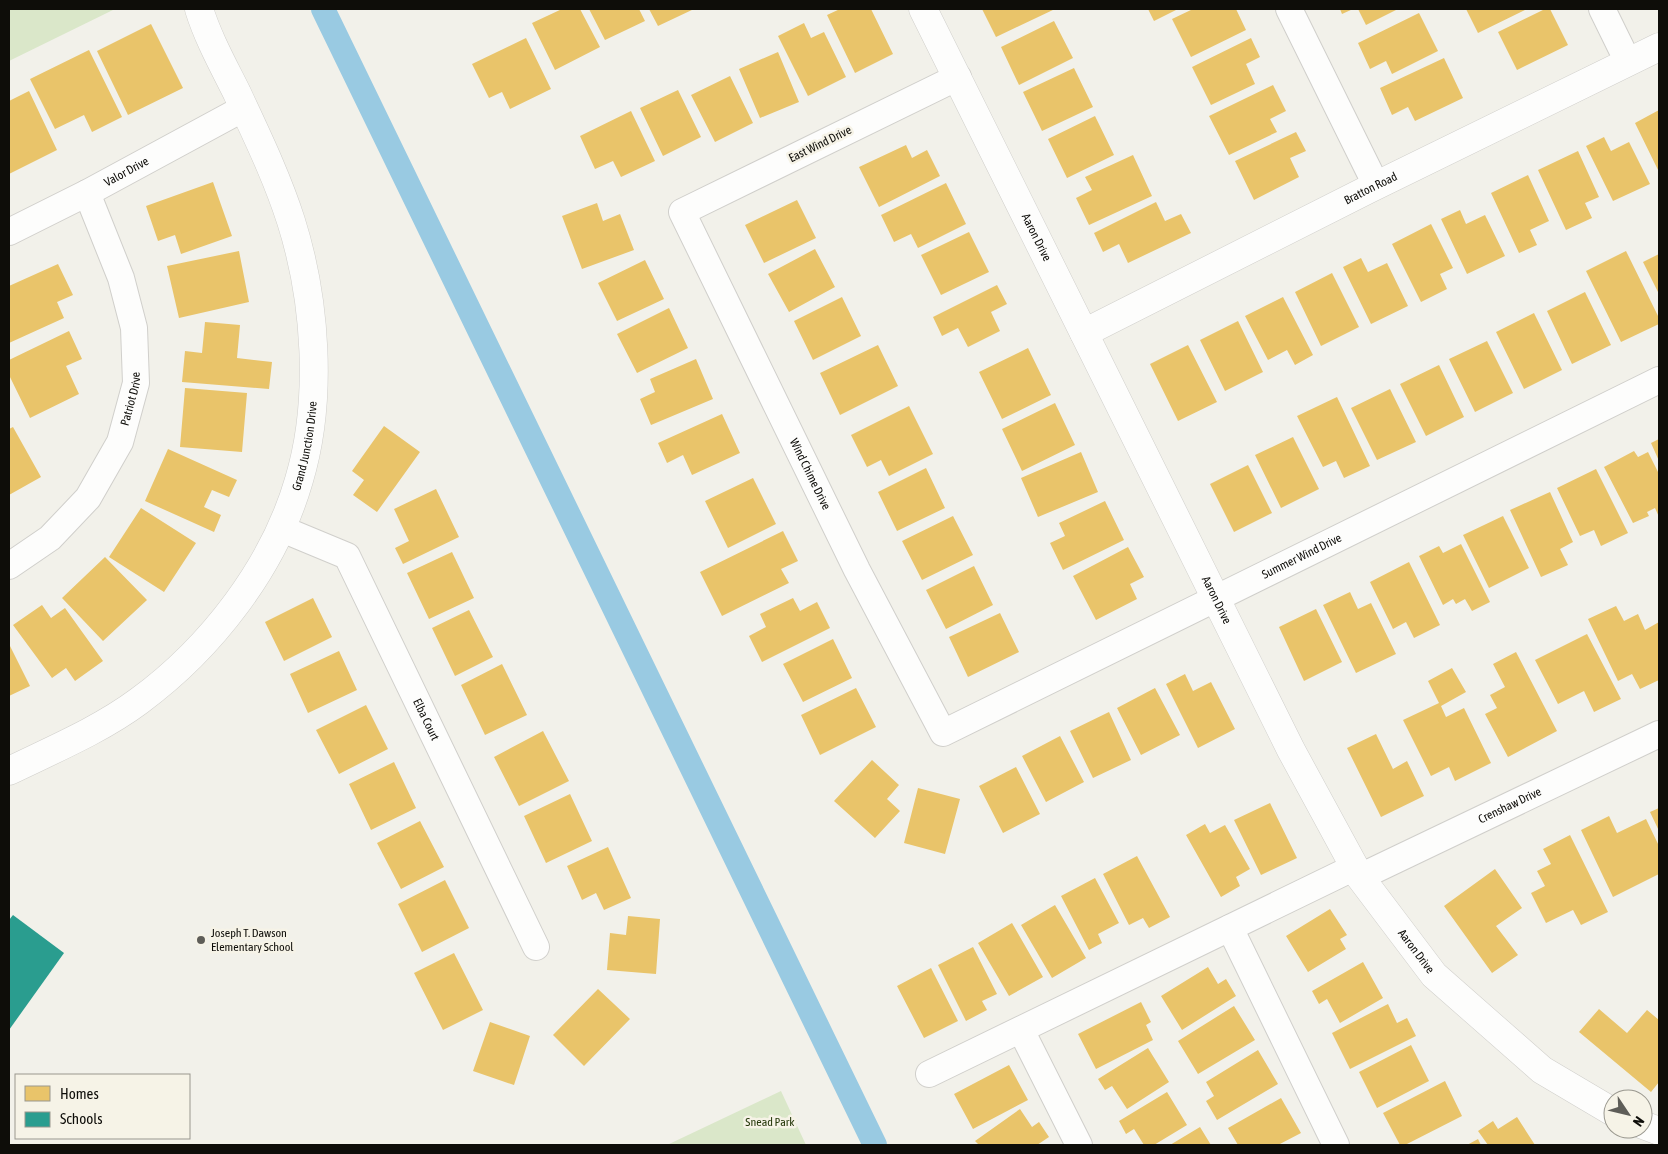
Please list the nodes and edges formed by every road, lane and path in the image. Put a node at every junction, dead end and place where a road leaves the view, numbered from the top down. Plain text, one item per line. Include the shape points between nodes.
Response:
1 (200, 9) edge
2 (923, 9) edge
3 (1289, 9) edge
4 (1602, 9) edge
5 (1659, 47) edge
6 (1628, 62) junction
7 (958, 76) junction
8 (244, 108) junction
9 (1376, 185) junction
10 (87, 193) junction
11 (682, 212) joint
12 (9, 232) edge
13 (1084, 333) junction
14 (1659, 380) edge
15 (282, 529) junction
16 (9, 566) edge
17 (1215, 597) junction
18 (943, 733) joint
19 (1659, 734) edge
20 (9, 771) edge
21 (1358, 872) junction
22 (1230, 928) junction
23 (536, 947) dead end
24 (1021, 1030) junction
25 (930, 1074) dead end
26 (1603, 1106) edge
27 (1079, 1145) edge
28 (1336, 1145) edge

1 - 8 street, Grand Junction Drive via 206,31
2 - 7 street, Aaron Drive
3 - 9 street
4 - 6 street
5 - 6 street, Bratton Road
6 - 9 street, Bratton Road
7 - 11 street, East Wind Drive
7 - 13 street, Aaron Drive
8 - 10 street, Valor Drive
8 - 15 street, Grand Junction Drive via 290,219 305,270 313,323 313,379 308,431 300,480
9 - 13 street, Bratton Road
10 - 12 street, Valor Drive
10 - 16 street, Patriot Drive via 121,278 134,328 136,383 120,442 88,498 50,538
11 - 18 street, Wind Chime Drive via 857,570
13 - 17 street, Aaron Drive
14 - 17 street, Summer Wind Drive
15 - 20 street, Grand Junction Drive via 251,582 217,627 181,666 138,702 86,733
15 - 23 street, Elba Court via 347,556
17 - 18 street, Summer Wind Drive via 1071,672
17 - 21 street, Aaron Drive via 1291,750
19 - 21 street, Crenshaw Drive
21 - 22 street, Crenshaw Drive
21 - 26 street, Aaron Drive via 1434,975 1542,1070
22 - 24 street, Crenshaw Drive
22 - 28 street
24 - 25 street, Crenshaw Drive
24 - 27 street

